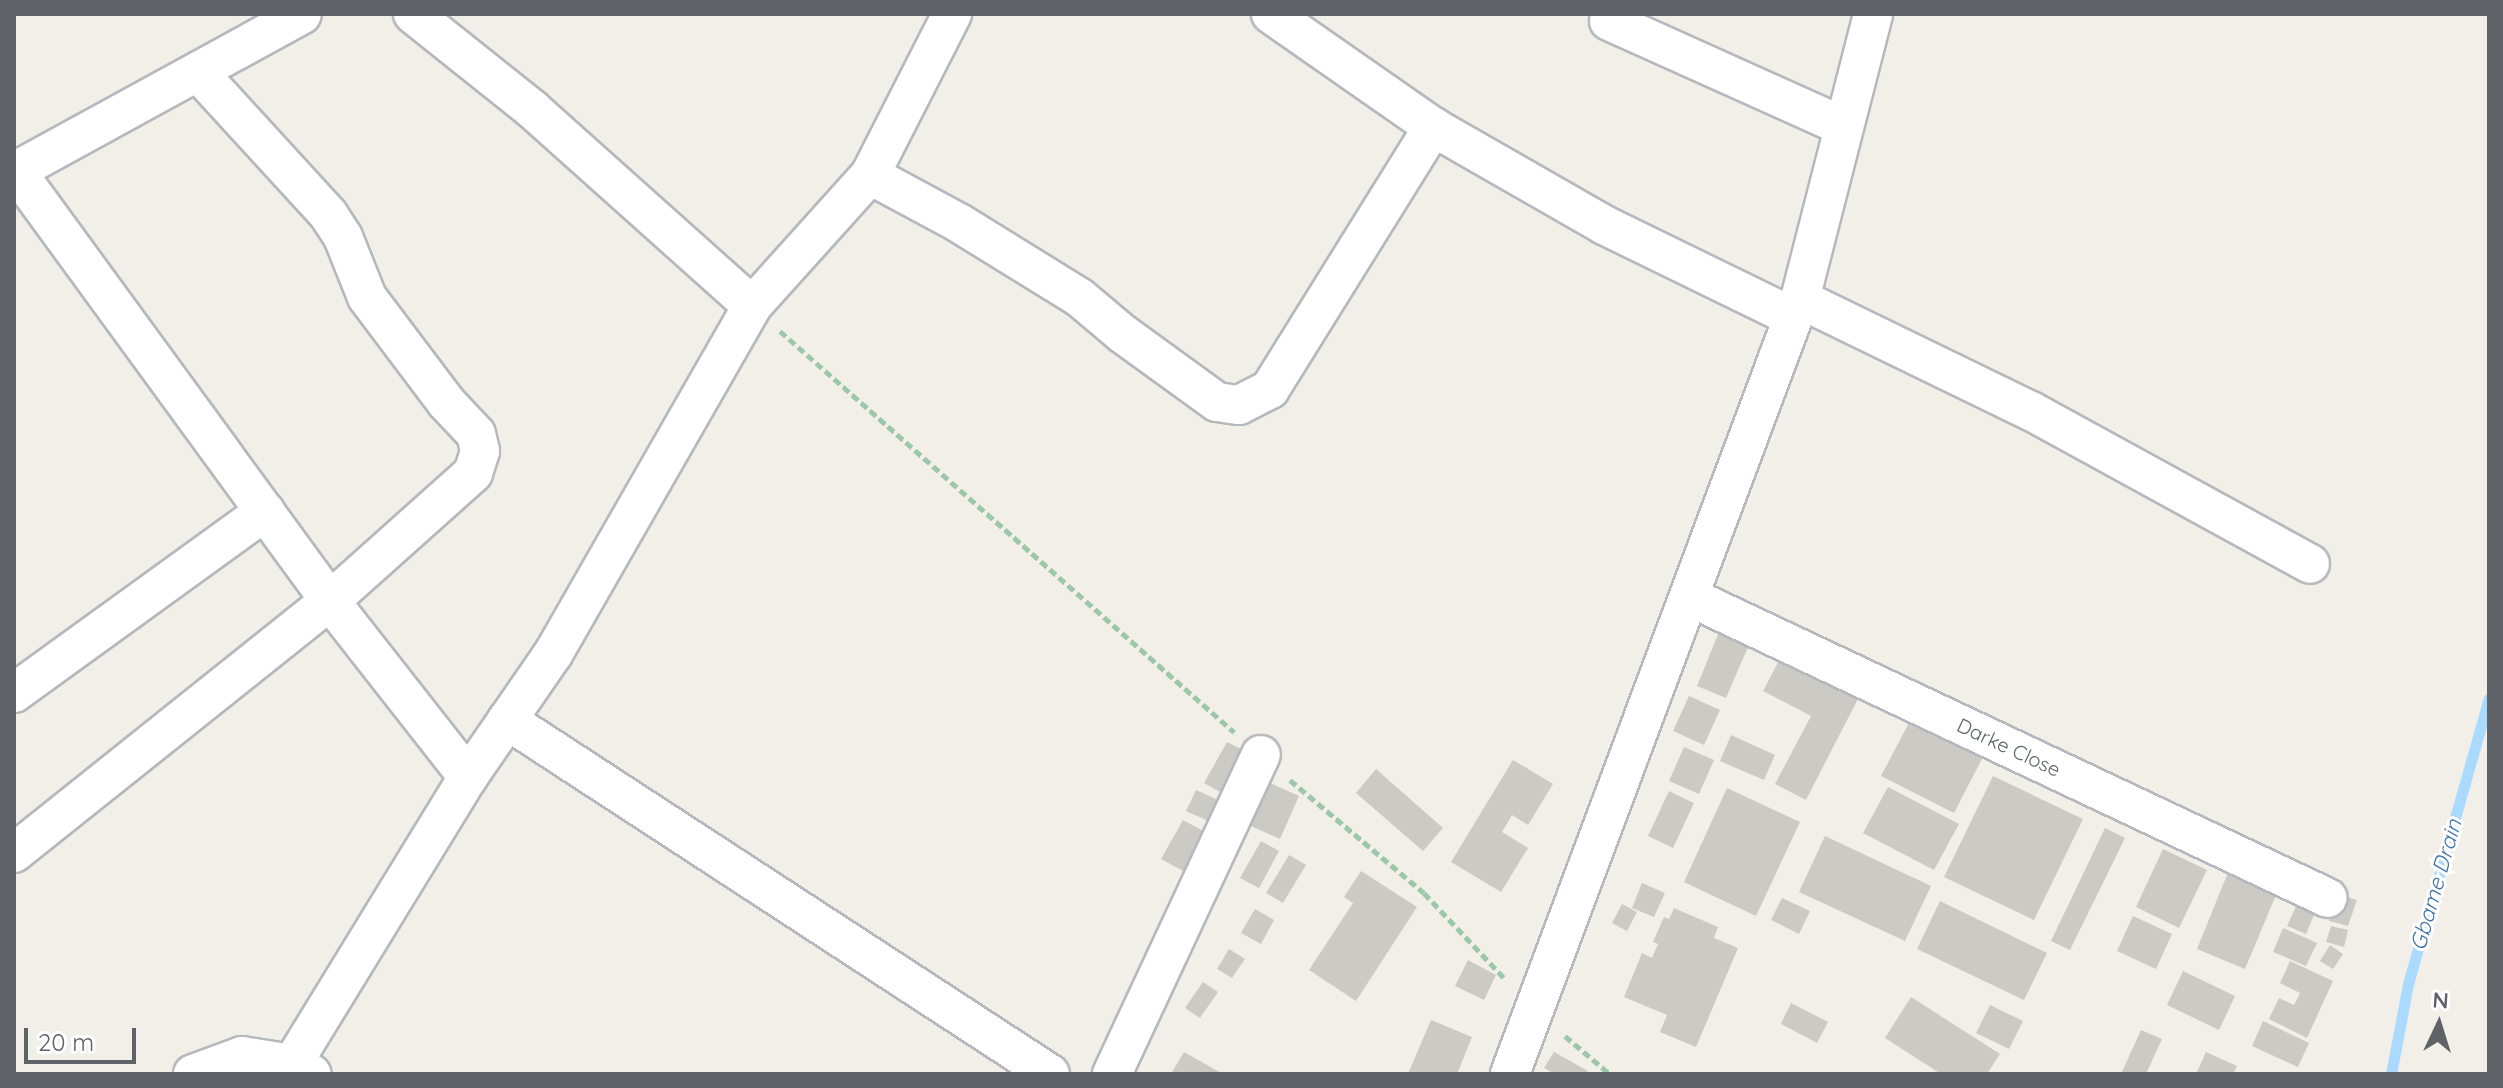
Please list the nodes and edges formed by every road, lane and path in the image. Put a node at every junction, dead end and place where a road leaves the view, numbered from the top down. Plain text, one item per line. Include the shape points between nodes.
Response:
1 (302, 14) edge
2 (413, 14) edge
3 (952, 14) edge
4 (1271, 14) edge
5 (1873, 14) edge
6 (1609, 21) dead end
7 (199, 73) junction
8 (1843, 126) junction
9 (1433, 127) junction
10 (15, 172) edge
11 (870, 175) junction
12 (752, 306) junction
13 (1796, 308) junction
14 (265, 511) junction
15 (2310, 564) dead end
16 (1690, 597) junction
17 (330, 601) junction
18 (14, 693) edge
19 (507, 720) junction
20 (1261, 755) junction
21 (468, 777) junction
22 (14, 853) edge
23 (2328, 898) dead end
24 (1533, 1009) junction
25 (297, 1071) edge
26 (193, 1074) edge
27 (1050, 1074) edge
28 (1112, 1074) edge
29 (1510, 1074) edge
30 (1610, 1074) edge

1 - 7 street
2 - 12 street via 532,109
3 - 11 street
4 - 9 street
5 - 8 street
6 - 8 street
7 - 10 street
7 - 17 street via 328,214 367,297 476,434 480,451 473,473
8 - 13 street
9 - 11 street via 1270,389 1239,405 1217,402 1079,297
9 - 13 street via 1604,225
10 - 14 street
11 - 12 street
12 - 19 street via 553,654
12 - 20 path
13 - 15 street via 2031,411
13 - 16 street
14 - 17 street
14 - 18 street
16 - 23 street, Darke Close
16 - 24 street
17 - 21 street
17 - 22 street
19 - 21 street
19 - 27 street
20 - 24 path via 1424,893
20 - 28 street
21 - 25 street
24 - 29 street
24 - 30 path
25 - 26 street via 242,1056

